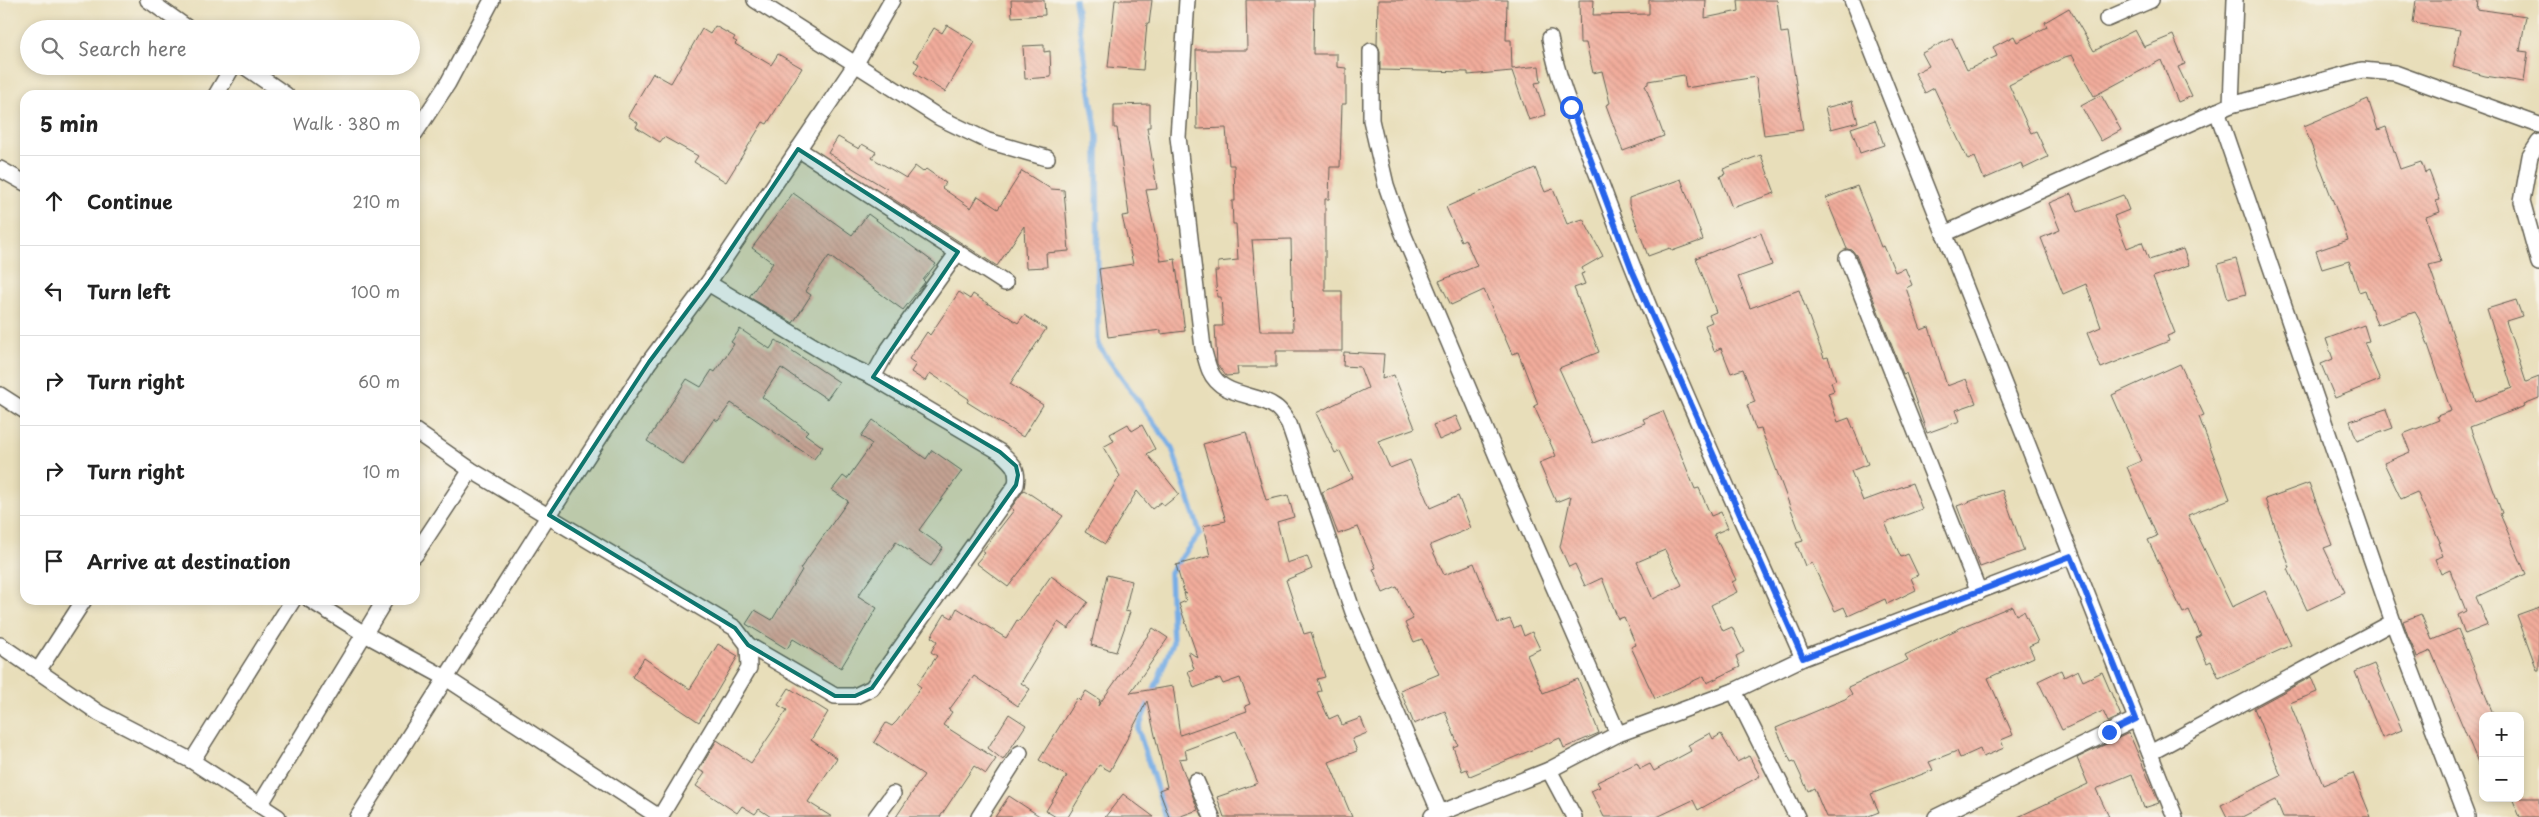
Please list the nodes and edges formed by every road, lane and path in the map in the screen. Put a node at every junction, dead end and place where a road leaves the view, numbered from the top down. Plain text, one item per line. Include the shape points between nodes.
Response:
1 (148, 0) edge
2 (492, 0) edge
3 (755, 0) edge
4 (892, 0) edge
5 (1187, 0) edge
6 (1852, 0) edge
7 (2151, 0) edge
8 (2235, 0) edge
9 (2107, 19) dead end
10 (176, 20) edge
11 (1550, 38) dead end
12 (1371, 51) dead end
13 (855, 66) junction
14 (228, 75) edge
15 (257, 75) edge
16 (219, 90) edge
17 (279, 90) edge
18 (2224, 108) junction
19 (420, 125) edge
20 (2539, 125) edge
21 (2539, 142) edge
22 (798, 149) junction
23 (1047, 158) dead end
24 (0, 169) edge
25 (20, 180) edge
26 (1944, 234) junction
27 (958, 252) junction
28 (1847, 258) dead end
29 (2539, 263) edge
30 (708, 282) junction
31 (1005, 283) dead end
32 (873, 377) junction
33 (0, 395) edge
34 (20, 408) edge
35 (420, 434) edge
36 (471, 470) junction
37 (549, 515) junction
38 (420, 547) edge
39 (2071, 556) junction
40 (1979, 592) junction
41 (81, 605) edge
42 (290, 605) edge
43 (318, 605) edge
44 (382, 605) edge
45 (2393, 622) junction
46 (363, 634) junction
47 (0, 645) edge
48 (748, 645) junction
49 (1803, 658) junction
50 (38, 671) junction
51 (446, 678) junction
52 (1734, 691) junction
53 (2136, 719) junction
54 (1618, 734) junction
55 (1020, 753) dead end
56 (2150, 753) junction
57 (192, 761) junction
58 (1549, 770) junction
59 (1196, 781) dead end
60 (893, 794) dead end
61 (260, 805) junction
62 (1435, 815) edge
63 (278, 817) edge
64 (358, 817) edge
65 (659, 817) edge
66 (876, 817) edge
67 (980, 817) edge
68 (1212, 817) edge
69 (1574, 817) edge
70 (1796, 817) edge
71 (1936, 817) edge
72 (2175, 817) edge
73 (2467, 817) edge

1 - 10 street
2 - 19 street via 448,83
3 - 13 street
4 - 13 street
5 - 62 street via 1178,137 1203,348 1210,372 1220,385 1278,409 1289,424 1353,612
6 - 26 street
7 - 9 street
8 - 18 street
11 - 49 street via 1560,82 1588,148 1632,270
12 - 54 street via 1371,120 1386,185 1402,231
13 - 22 street
13 - 23 street via 948,122 988,141
14 - 16 street
15 - 17 street
18 - 20 street via 2362,70 2395,73
18 - 26 street
18 - 45 street
21 - 29 street via 2530,156 2522,201
22 - 27 street
22 - 30 street
24 - 25 street
26 - 39 street
27 - 31 street
27 - 32 street via 888,350
28 - 40 street
30 - 32 street via 840,362
30 - 37 street via 649,362
32 - 48 street via 1000,452 1016,466 1016,485 872,688 854,696 835,696
33 - 34 street
35 - 36 street
36 - 37 street
36 - 38 street
37 - 48 street via 735,628
37 - 51 street
39 - 40 street
39 - 53 street
40 - 49 street
41 - 50 street
42 - 57 street
43 - 46 street
44 - 46 street
45 - 56 street
45 - 73 street
46 - 51 street
46 - 61 street
47 - 50 street
48 - 65 street via 749,668
49 - 52 street
50 - 57 street via 99,713
51 - 64 street
51 - 65 street
52 - 54 street
52 - 70 street
53 - 56 street
53 - 71 street
54 - 58 street
55 - 67 street
56 - 72 street
57 - 61 street
58 - 62 street
58 - 69 street
59 - 68 street
60 - 66 street
61 - 63 street

